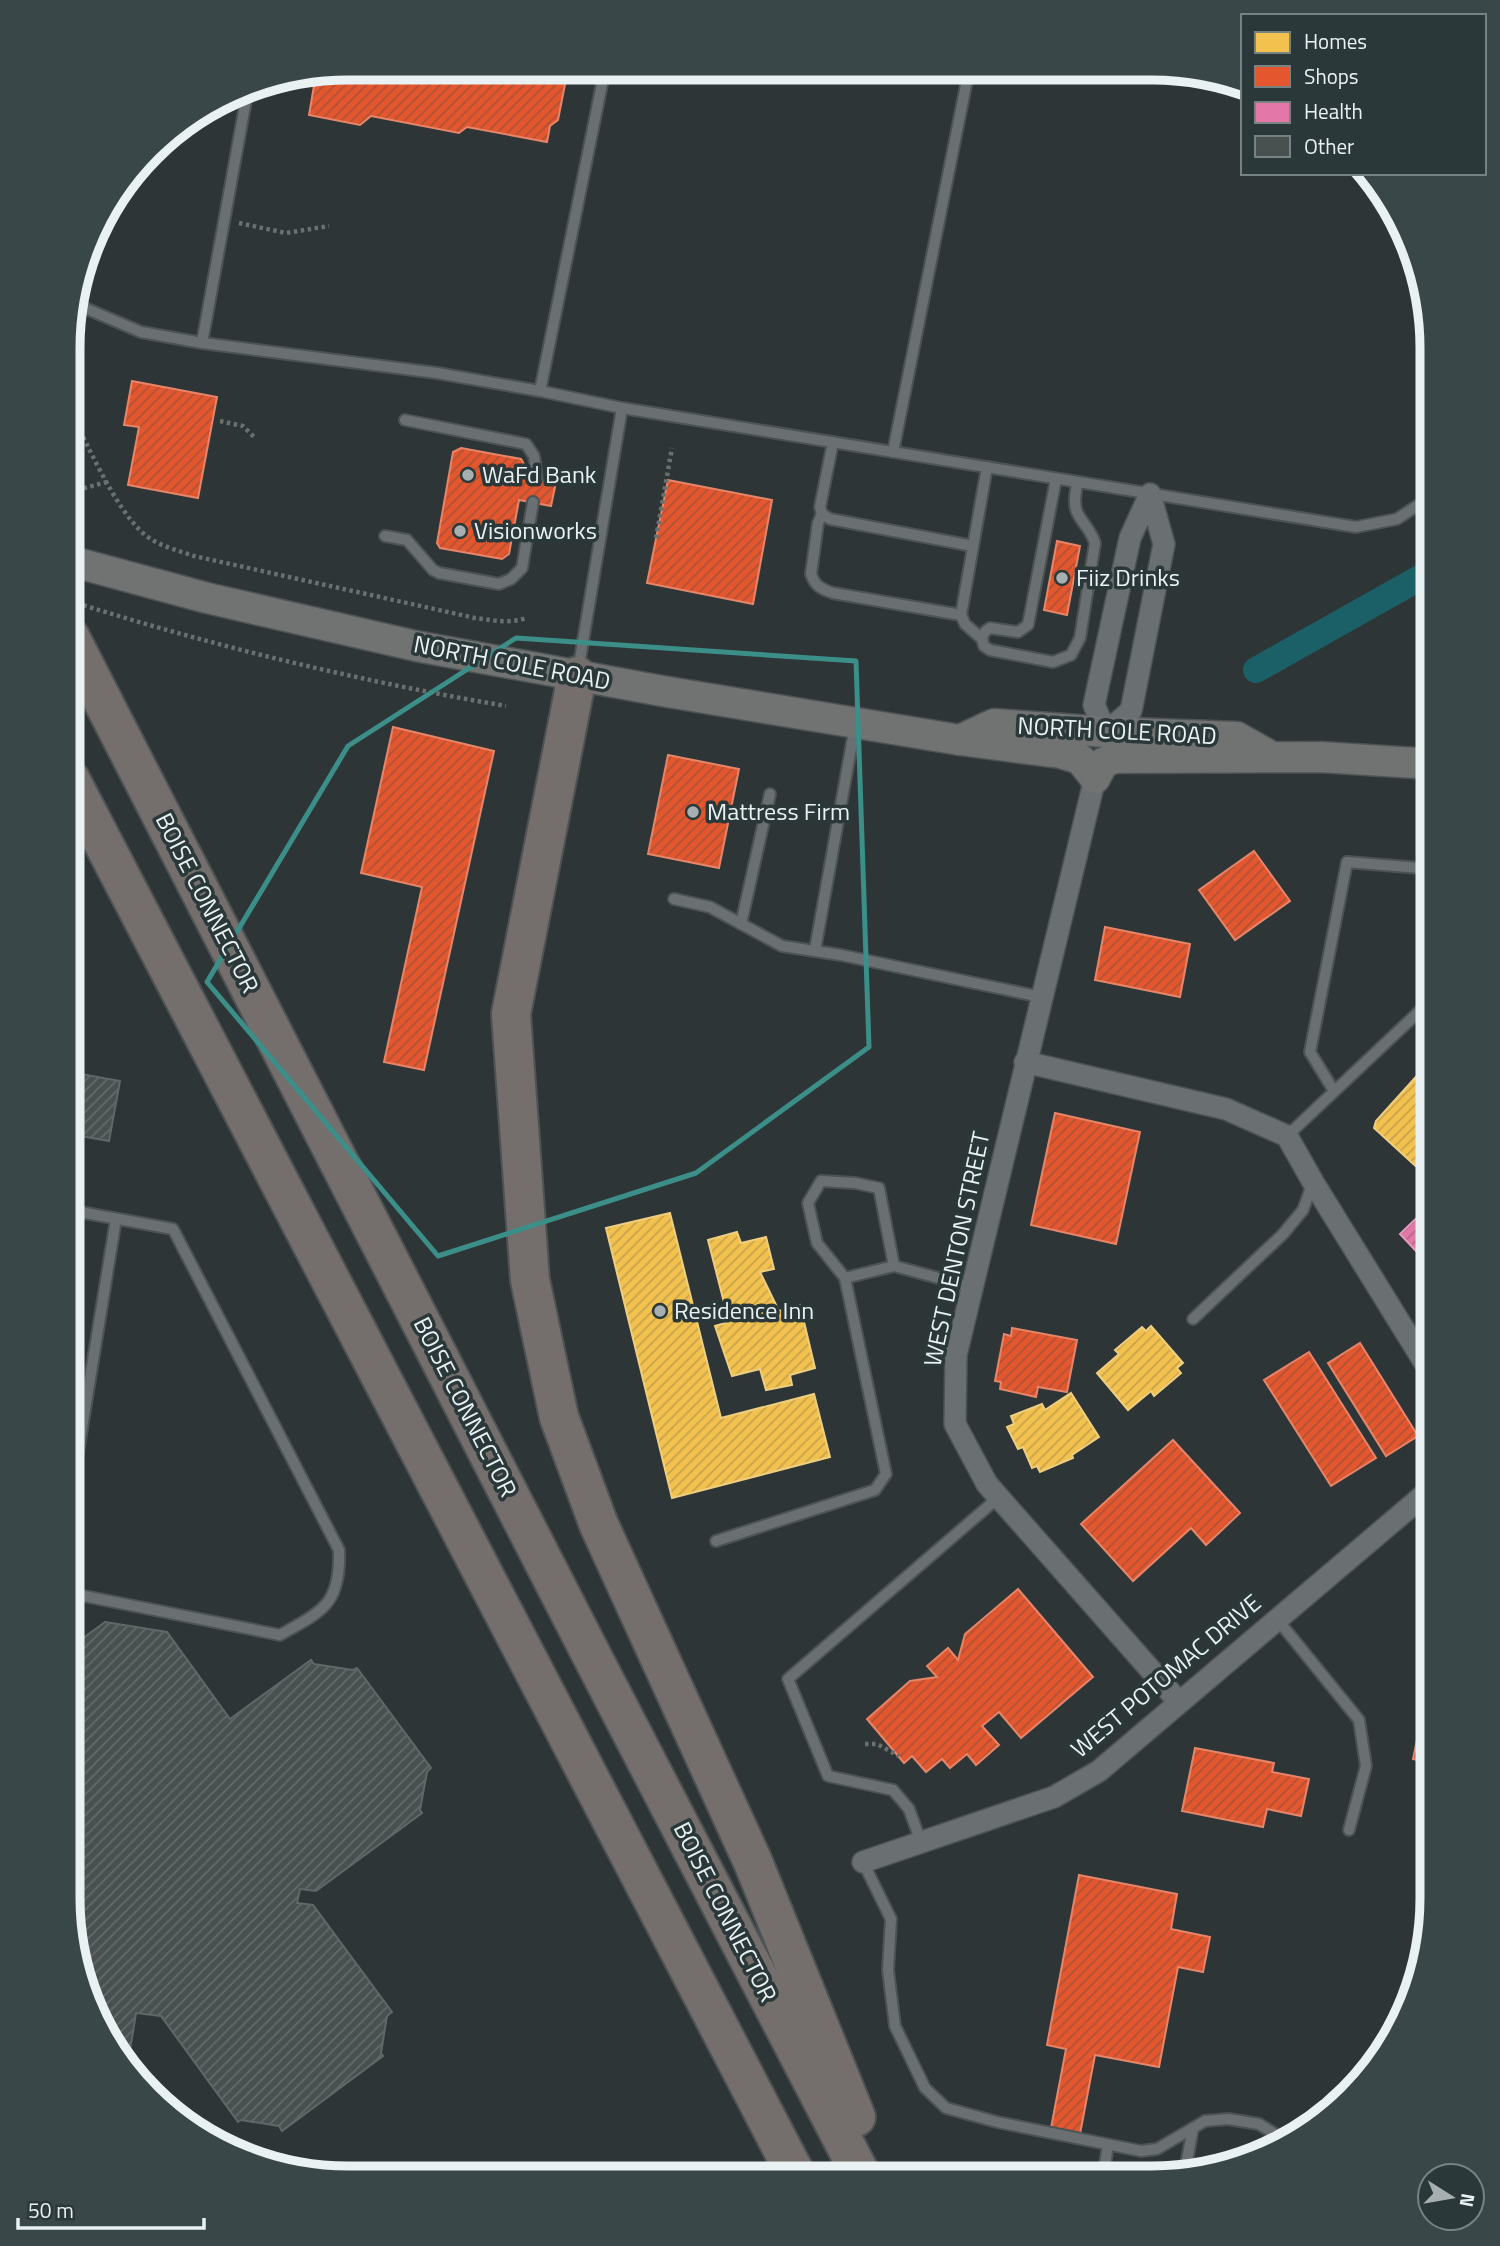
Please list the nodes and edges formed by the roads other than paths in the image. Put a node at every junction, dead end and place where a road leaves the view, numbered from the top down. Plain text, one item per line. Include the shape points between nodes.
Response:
1 (603, 81) edge
2 (967, 81) edge
3 (246, 101) edge
4 (84, 308) edge
5 (202, 343) junction
6 (540, 391) junction
7 (622, 408) junction
8 (405, 420) dead end
9 (833, 442) junction
10 (893, 452) junction
11 (987, 467) junction
12 (537, 478) dead end
13 (1056, 479) junction
14 (1077, 482) junction
15 (1150, 494) junction
16 (533, 502) dead end
17 (1420, 504) edge
18 (822, 514) junction
19 (385, 536) dead end
20 (973, 546) junction
21 (80, 564) edge
22 (961, 615) junction
23 (982, 639) junction
24 (80, 656) edge
25 (577, 676) junction
26 (855, 723) junction
27 (1106, 732) junction
28 (960, 740) junction
29 (1272, 757) junction
30 (1420, 763) edge
31 (1095, 778) junction
32 (770, 794) dead end
33 (80, 798) edge
34 (1420, 868) edge
35 (674, 900) dead end
36 (741, 924) junction
37 (815, 950) junction
38 (1041, 997) junction
39 (1420, 1011) edge
40 (1025, 1062) junction
41 (1334, 1091) junction
42 (1287, 1136) junction
43 (1313, 1182) junction
44 (80, 1212) edge
45 (116, 1219) junction
46 (894, 1266) junction
47 (845, 1278) junction
48 (972, 1287) junction
49 (1192, 1319) dead end
50 (1420, 1352) edge
51 (80, 1440) edge
52 (999, 1497) junction
53 (1420, 1498) edge
54 (716, 1541) dead end
55 (80, 1595) edge
56 (1277, 1619) junction
57 (1179, 1702) junction
58 (1349, 1830) dead end
59 (921, 1842) junction
60 (863, 1862) joint
61 (1193, 2128) junction
62 (1275, 2134) edge
63 (1108, 2145) junction
64 (1186, 2163) edge
65 (791, 2166) edge
66 (856, 2166) edge
67 (876, 2166) edge
68 (1105, 2166) edge

1 - 6 lane
2 - 10 lane
3 - 5 lane
4 - 5 lane via 141,332
5 - 6 lane
6 - 7 lane
7 - 9 lane
7 - 25 lane
8 - 12 lane via 526,444 534,456
9 - 10 lane
9 - 18 lane
10 - 11 lane
11 - 13 lane
11 - 20 lane
13 - 14 lane
13 - 23 lane via 1028,625 1018,632 990,628
14 - 15 lane
14 - 23 lane via 1077,512 1095,543 1080,638 1071,655 1053,662 1002,653 984,646
15 - 17 lane via 1356,527 1397,519
15 - 27 street via 1130,538 1094,705
15 - 27 street via 1164,544 1130,711
16 - 19 lane via 522,568 499,584 439,573 407,540
18 - 20 lane
18 - 22 lane via 811,574 820,588
20 - 22 lane
21 - 25 main road, NORTH COLE ROAD via 416,646
22 - 23 lane
24 - 66 highway, BOISE CONNECTOR
25 - 26 main road, NORTH COLE ROAD
25 - 67 highway via 511,1014 530,1280 559,1418 599,1525 753,1862
26 - 28 main road, NORTH COLE ROAD
26 - 37 lane
27 - 28 main road, NORTH COLE ROAD via 993,724
27 - 29 main road, NORTH COLE ROAD via 1237,737
28 - 31 main road, NORTH COLE ROAD via 988,763
29 - 30 main road, NORTH COLE ROAD
29 - 31 main road, NORTH COLE ROAD via 1238,775
31 - 38 street, WEST DENTON STREET
32 - 36 lane
33 - 65 highway
34 - 41 lane via 1347,862 1310,1052
35 - 36 lane via 710,907
36 - 37 lane via 782,946
37 - 38 lane
38 - 40 street, WEST DENTON STREET
39 - 41 lane
40 - 42 street via 1226,1109
40 - 48 street, WEST DENTON STREET
41 - 42 lane
42 - 43 street
43 - 49 lane via 1303,1210 1283,1234
43 - 50 street
44 - 45 lane
45 - 51 lane
45 - 55 lane via 173,1229 339,1550 340,1570 323,1610 280,1635
46 - 47 lane
46 - 47 lane via 879,1188 821,1181 808,1203 817,1243
46 - 48 lane
47 - 54 lane via 886,1474 875,1490
48 - 52 street, WEST DENTON STREET via 956,1355 955,1424 987,1484
52 - 57 street, WEST DENTON STREET
52 - 59 lane via 788,1679 828,1776 893,1790 909,1810
53 - 56 street, WEST POTOMAC DRIVE
56 - 57 street, WEST POTOMAC DRIVE
56 - 58 lane via 1359,1720 1366,1766
57 - 59 street, WEST POTOMAC DRIVE via 1099,1770 1054,1797
59 - 60 street, WEST POTOMAC DRIVE
60 - 63 lane via 891,1919 888,1970 895,2026 925,2088 946,2108
61 - 62 lane via 1205,2121 1228,2119 1259,2124
61 - 63 lane via 1157,2149
61 - 64 lane
63 - 68 lane

